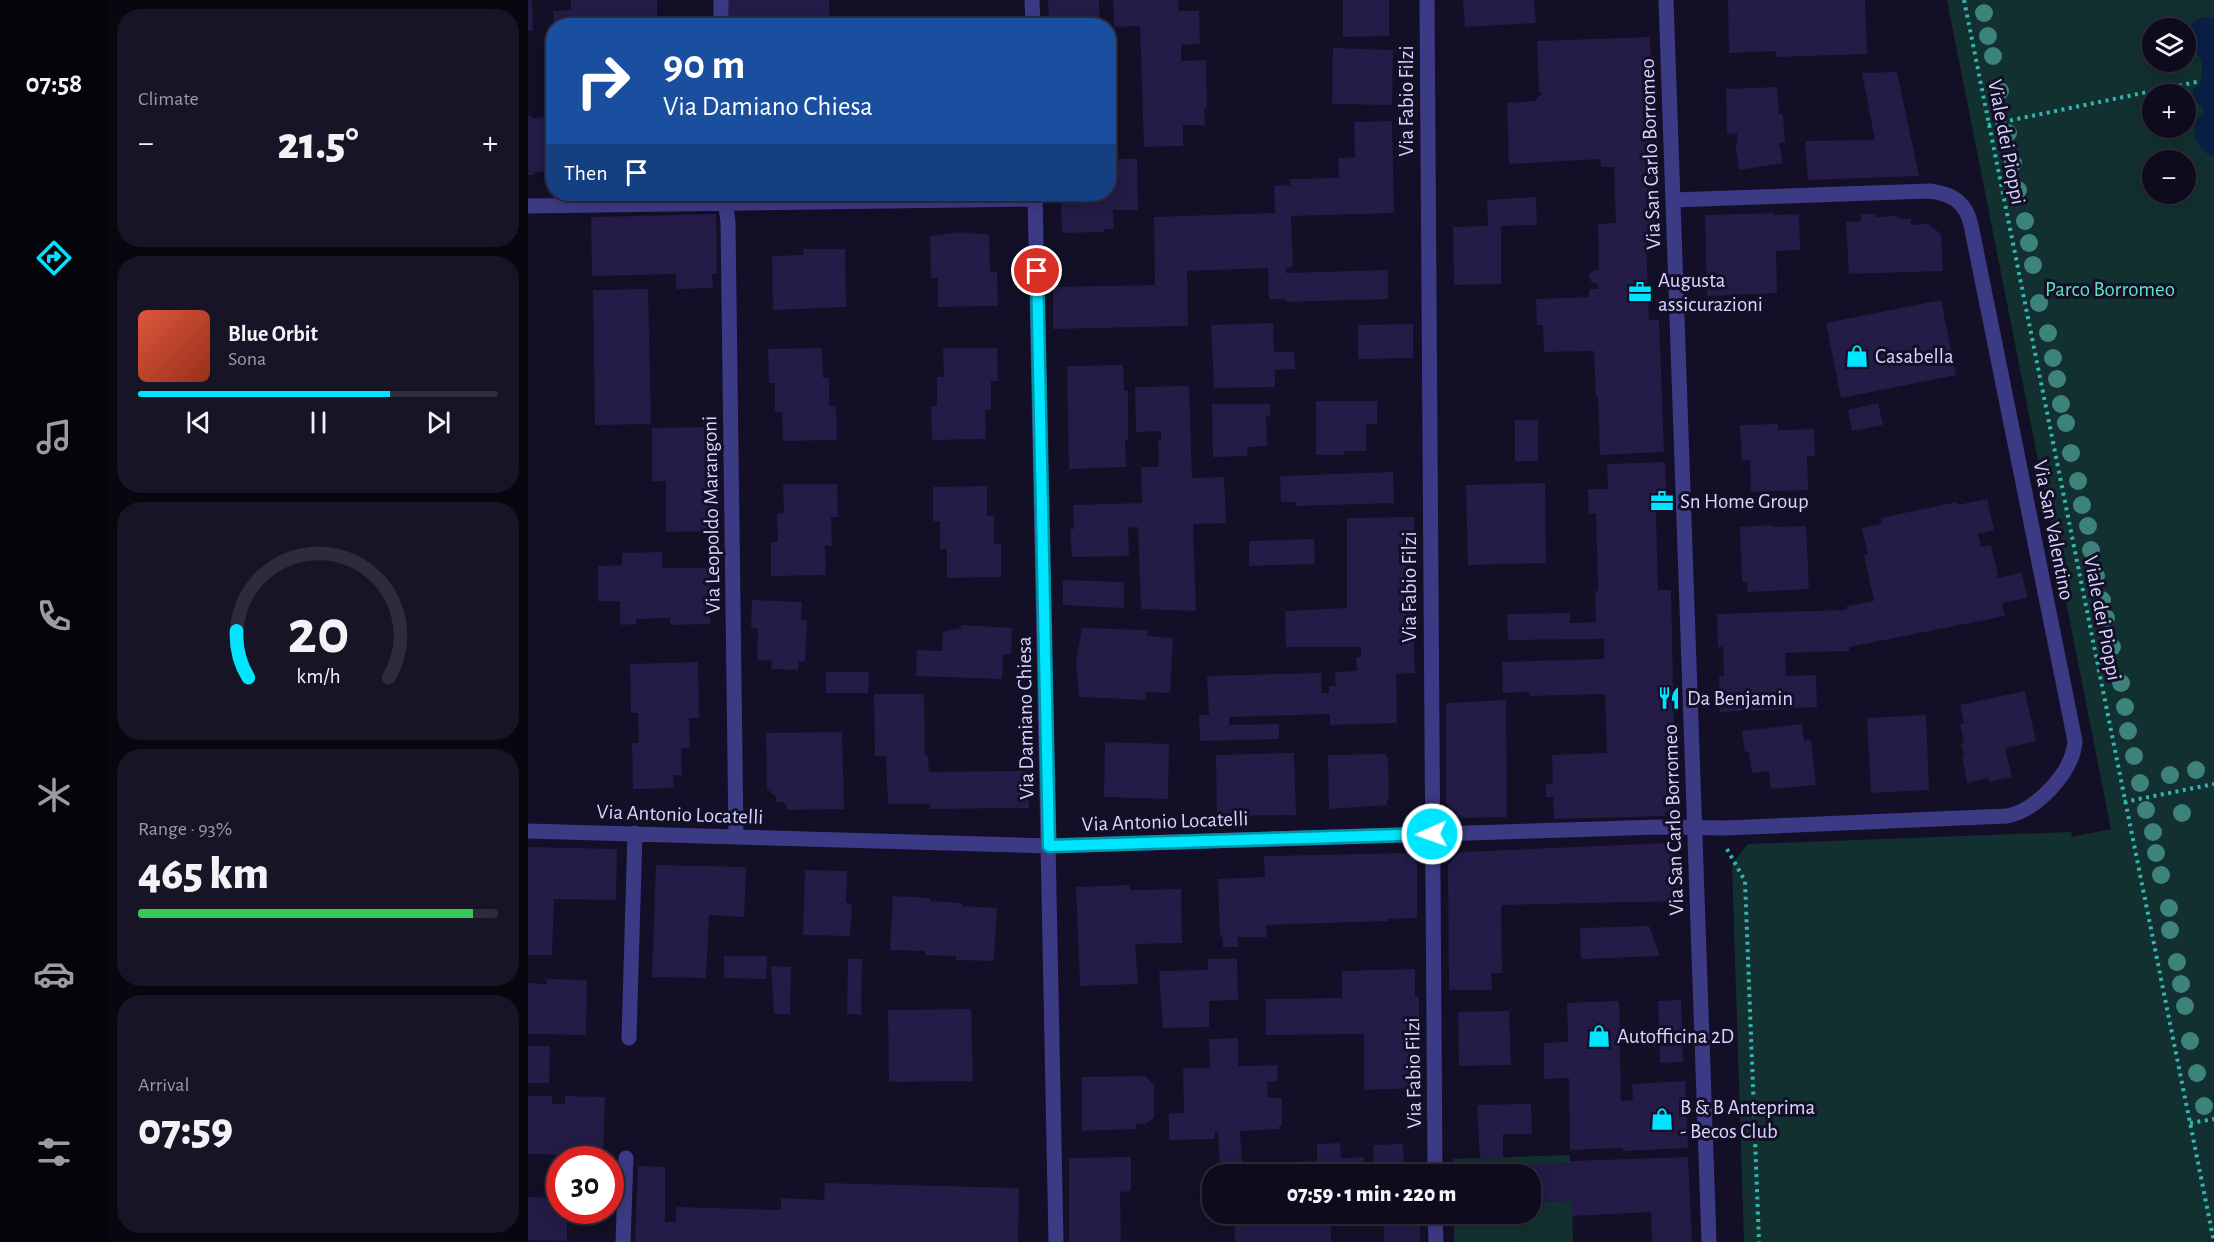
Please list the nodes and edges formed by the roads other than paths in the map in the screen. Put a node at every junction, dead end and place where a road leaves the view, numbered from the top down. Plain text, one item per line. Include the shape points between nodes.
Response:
1 (721, 0) edge
2 (1032, 0) edge
3 (1427, 0) edge
4 (1666, 0) edge
5 (721, 18) edge
6 (1033, 18) edge
7 (1673, 200) junction
8 (651, 201) edge
9 (725, 201) edge
10 (1036, 201) edge
11 (528, 206) edge
12 (1695, 828) junction
13 (528, 831) edge
14 (635, 833) junction
15 (1432, 834) junction
16 (736, 836) junction
17 (1049, 846) junction
18 (629, 1038) dead end
19 (626, 1158) dead end
20 (1435, 1164) edge
21 (1435, 1224) edge
22 (623, 1242) edge
23 (1056, 1242) edge
24 (1436, 1242) edge
25 (1709, 1242) edge

1 - 5 street
2 - 6 street
3 - 15 street, Via Fabio Filzi
4 - 7 street, Via San Carlo Borromeo
7 - 12 street, Via San Carlo Borromeo
7 - 12 street, Via San Valentino via 1930,191 1949,194 1964,207 1971,225 2075,741 2070,764 2035,804 2018,814
8 - 11 street
9 - 16 street, Via Leopoldo Marangoni
10 - 17 street, Via Damiano Chiesa
12 - 15 street, Via Antonio Locatelli
12 - 25 street, Via San Carlo Borromeo
13 - 14 street, Via Antonio Locatelli
14 - 16 street, Via Antonio Locatelli
14 - 18 street
15 - 17 street, Via Antonio Locatelli
15 - 20 street, Via Fabio Filzi
16 - 17 street, Via Antonio Locatelli
17 - 23 street, Via Damiano Chiesa
19 - 22 street
21 - 24 street

